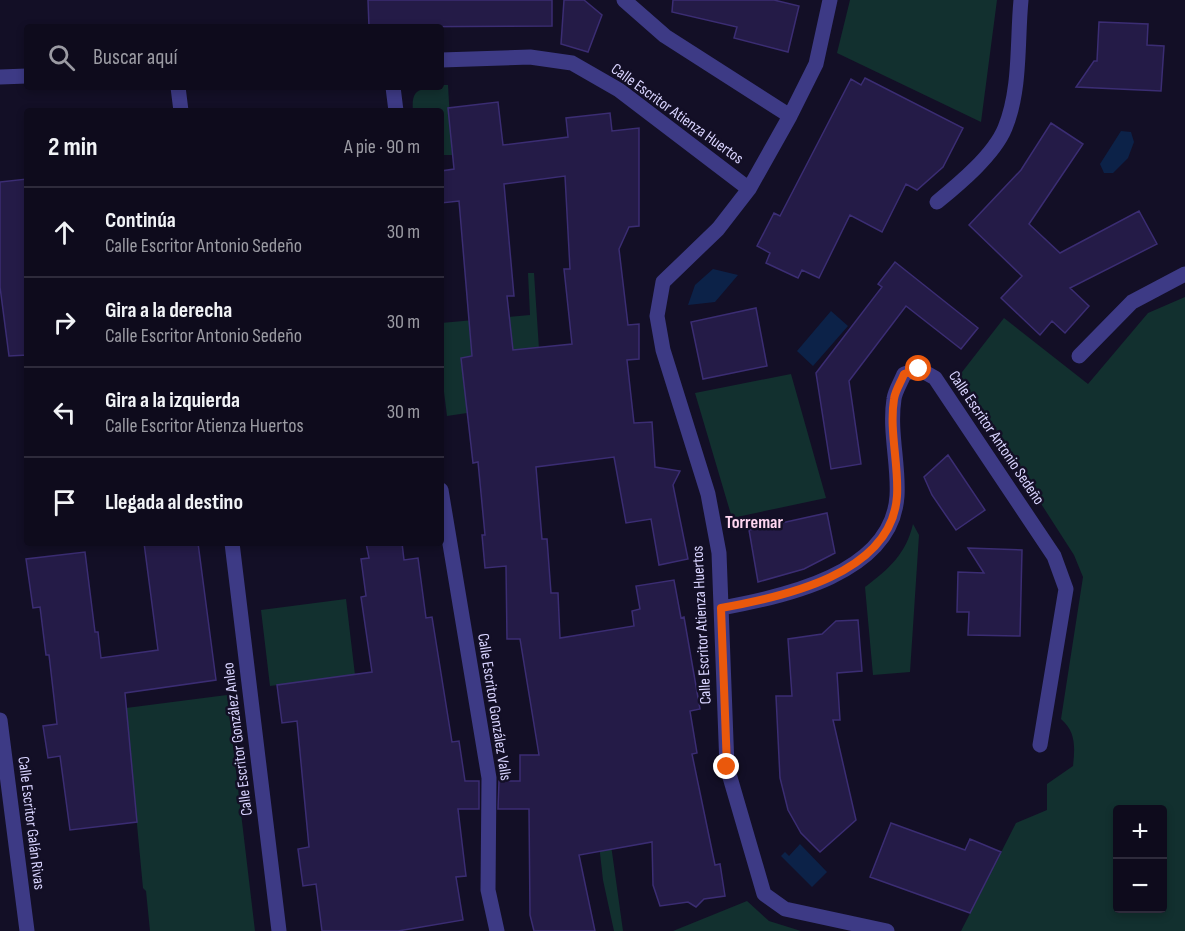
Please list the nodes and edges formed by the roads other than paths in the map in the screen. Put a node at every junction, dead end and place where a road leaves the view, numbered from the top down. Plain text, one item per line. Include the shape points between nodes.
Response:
1 (624, 0) edge
2 (830, 0) edge
3 (1021, 0) edge
4 (444, 60) edge
5 (24, 76) edge
6 (0, 77) edge
7 (178, 90) edge
8 (393, 90) edge
9 (181, 108) edge
10 (396, 108) edge
11 (790, 116) junction
12 (749, 189) junction
13 (937, 202) dead end
14 (1185, 274) edge
15 (1079, 356) dead end
16 (444, 508) edge
17 (232, 546) edge
18 (721, 608) junction
19 (0, 720) edge
20 (1040, 745) dead end
21 (27, 931) edge
22 (279, 931) edge
23 (497, 931) edge
24 (888, 931) edge

1 - 11 street via 665,36
2 - 11 street, Calle Escritor Atienza Huertos via 816,63
3 - 13 street via 1015,89 1005,129 972,174
4 - 12 street, Calle Escritor Atienza Huertos via 530,57 572,63 620,90
5 - 6 street
7 - 9 street
8 - 10 street
11 - 12 street, Calle Escritor Atienza Huertos
12 - 18 street, Calle Escritor Atienza Huertos via 718,229 663,282 657,316 663,351 708,494 719,553
14 - 15 street via 1132,302
16 - 23 street, Calle Escritor González Valls via 489,778 488,890
17 - 22 street, Calle Escritor González Anleo
18 - 20 street, Calle Escritor Antonio Sedeño via 775,599 835,576 885,538 897,498 894,399 904,374 919,369 935,378 1054,556 1066,589
18 - 24 street, Calle Escritor Atienza Huertos via 727,767 764,894 785,909
19 - 21 street, Calle Escritor Galán Rivas

